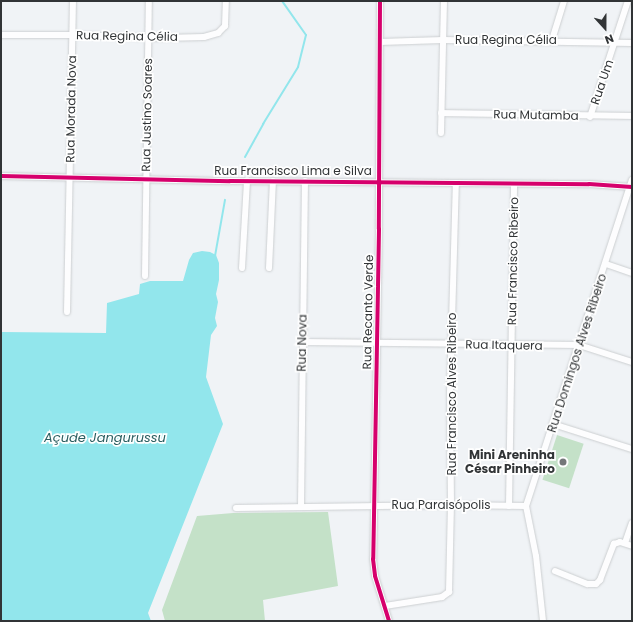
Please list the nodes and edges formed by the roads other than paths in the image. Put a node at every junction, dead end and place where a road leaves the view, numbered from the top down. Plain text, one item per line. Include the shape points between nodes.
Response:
1 (73, 1) edge
2 (149, 1) edge
3 (226, 1) edge
4 (380, 1) edge
5 (444, 1) edge
6 (564, 1) edge
7 (628, 1) edge
8 (1, 35) edge
9 (72, 35) junction
10 (149, 37) junction
11 (443, 40) junction
12 (552, 40) junction
13 (380, 42) junction
14 (632, 42) edge
15 (615, 43) junction
16 (441, 114) junction
17 (590, 116) junction
18 (632, 116) edge
19 (441, 133) dead end
20 (1, 176) edge
21 (70, 178) junction
22 (146, 179) junction
23 (248, 180) junction
24 (632, 180) edge
25 (273, 181) junction
26 (305, 181) junction
27 (380, 181) junction
28 (456, 183) junction
29 (514, 184) junction
30 (631, 187) edge
31 (606, 264) junction
32 (242, 268) dead end
33 (269, 268) dead end
34 (632, 273) edge
35 (145, 276) dead end
36 (67, 312) dead end
37 (302, 342) junction
38 (377, 344) junction
39 (451, 344) junction
40 (511, 345) junction
41 (579, 345) junction
42 (632, 362) edge
43 (553, 424) junction
44 (632, 449) edge
45 (374, 505) junction
46 (451, 505) junction
47 (301, 506) junction
48 (509, 506) junction
49 (526, 506) junction
50 (236, 508) dead end
51 (632, 523) edge
52 (625, 543) junction
53 (632, 546) edge
54 (555, 571) dead end
55 (384, 606) junction
56 (389, 621) edge
57 (542, 621) edge

1 - 9 street, Rua Morada Nova
2 - 10 street, Rua Justino Soares
3 - 10 street, Rua Regina Célia via 225,26 218,33 198,37
4 - 13 street, Rua Recanto Verde
5 - 11 street
6 - 12 street
7 - 15 street, Rua Um
8 - 9 street, Rua Regina Célia
9 - 10 street, Rua Regina Célia
9 - 21 street, Rua Morada Nova
10 - 22 street, Rua Justino Soares
11 - 12 street, Rua Regina Célia
11 - 13 street, Rua Regina Célia
11 - 16 street
12 - 15 street, Rua Regina Célia
13 - 27 street, Rua Recanto Verde
14 - 15 street, Rua Regina Célia
15 - 17 street, Rua Um
16 - 17 street, Rua Mutamba
16 - 19 street
17 - 18 street, Rua Mutamba
20 - 21 street, Rua Francisco Lima e Silva
21 - 22 street, Rua Francisco Lima e Silva
21 - 36 street, Rua Morada Nova
22 - 23 street, Rua Francisco Lima e Silva
22 - 35 street, Rua Justino Soares
23 - 25 street, Rua Francisco Lima e Silva
23 - 32 street
24 - 30 street, Rua Domingos Alves Ribeiro
25 - 26 street, Rua Francisco Lima e Silva
25 - 33 street
26 - 27 street, Rua Francisco Lima e Silva
26 - 37 street, Rua Nova
27 - 28 street, Rua Francisco Lima e Silva
27 - 38 street, Rua Recanto Verde
28 - 29 street, Rua Francisco Lima e Silva
28 - 39 street, Rua Francisco Alves Ribeiro
29 - 30 street, Rua Francisco Lima e Silva
29 - 40 street, Rua Francisco Ribeiro
30 - 31 street, Rua Domingos Alves Ribeiro
31 - 34 street
31 - 41 street, Rua Domingos Alves Ribeiro
37 - 38 street, Rua Itaquera
37 - 47 street, Rua Nova
38 - 39 street, Rua Itaquera
38 - 45 street, Rua Recanto Verde
39 - 40 street, Rua Itaquera
39 - 46 street, Rua Francisco Alves Ribeiro
40 - 41 street, Rua Itaquera
40 - 48 street, Rua Francisco Ribeiro
41 - 42 street, Rua Itaquera
41 - 43 street, Rua Domingos Alves Ribeiro
43 - 44 street
43 - 49 street, Rua Domingos Alves Ribeiro
45 - 46 street, Rua Paraisópolis
45 - 47 street, Rua Paraisópolis
45 - 55 street, Rua Recanto Verde via 373,558 375,576
46 - 48 street, Rua Paraisópolis
46 - 55 street, Rua Francisco Alves Ribeiro via 449,592 438,598
47 - 50 street, Rua Paraisópolis
48 - 49 street, Rua Paraisópolis
49 - 57 street, Rua Domingos Alves Ribeiro via 536,556
51 - 52 street
52 - 53 street
52 - 54 street via 614,544 600,580 596,584 588,584
55 - 56 street, Rua Recanto Verde

